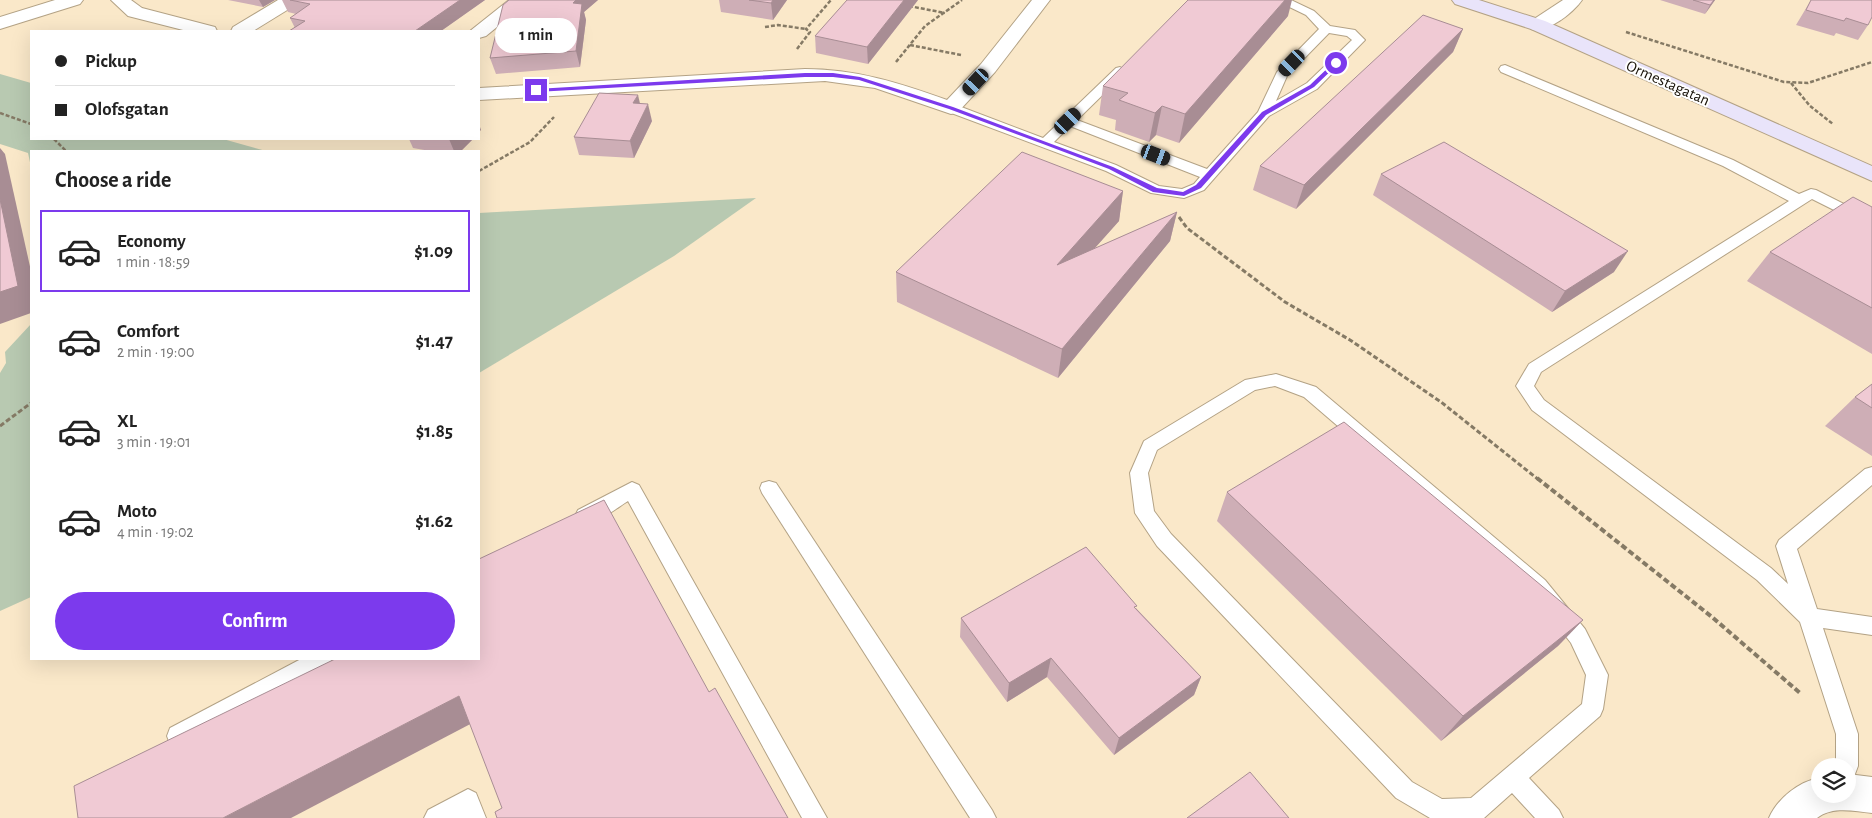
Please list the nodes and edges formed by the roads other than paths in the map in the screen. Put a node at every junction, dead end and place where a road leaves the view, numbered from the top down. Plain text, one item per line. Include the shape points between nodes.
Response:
1 (74, 0) edge
2 (120, 0) edge
3 (291, 0) edge
4 (521, 0) edge
5 (1041, 0) edge
6 (1282, 0) edge
7 (1461, 0) edge
8 (1573, 0) edge
9 (0, 23) edge
10 (1538, 25) junction
11 (1326, 29) junction
12 (204, 30) edge
13 (242, 30) edge
14 (480, 31) edge
15 (1131, 60) edge
16 (1505, 69) dead end
17 (480, 94) edge
18 (951, 108) junction
19 (1264, 113) junction
20 (1068, 121) junction
21 (1045, 143) junction
22 (1872, 174) edge
23 (1209, 175) junction
24 (1799, 200) junction
25 (1872, 224) edge
26 (1872, 474) edge
27 (769, 488) dead end
28 (564, 527) edge
29 (1809, 617) junction
30 (1872, 626) edge
31 (319, 660) edge
32 (157, 748) edge
33 (1847, 758) edge
34 (1513, 778) junction
35 (1856, 793) edge
36 (1872, 795) edge
37 (1811, 799) edge
38 (436, 818) edge
39 (474, 818) edge
40 (815, 818) edge
41 (984, 818) edge
42 (1551, 818) edge
43 (1787, 818) edge

1 - 9 street
2 - 12 street via 135,12
3 - 13 street
4 - 14 street
5 - 18 street via 994,62
6 - 11 lane via 1310,13
7 - 10 street, Ormestagatan
8 - 10 street
10 - 22 street, Ormestagatan
11 - 19 lane via 1281,75
11 - 19 lane via 1351,33 1359,40 1312,86
15 - 20 lane
16 - 24 lane via 1728,163
17 - 18 street via 833,75 878,84
18 - 21 lane
19 - 23 lane
20 - 21 lane
20 - 23 lane
21 - 23 lane via 1111,168 1156,190 1184,194 1199,187
24 - 25 lane via 1811,193
24 - 29 lane via 1535,368 1525,386 1538,405 1764,574
26 - 29 lane via 1786,546
27 - 41 lane
28 - 40 lane via 632,490
29 - 30 lane
29 - 33 lane via 1847,734
31 - 32 lane
34 - 34 lane via 1592,710 1597,675 1578,636 1538,586 1310,392 1276,380 1251,384 1150,446 1139,473 1145,512 1164,540 1404,790 1440,811 1475,810
34 - 42 lane
35 - 36 street
37 - 43 street
38 - 39 lane via 468,801

